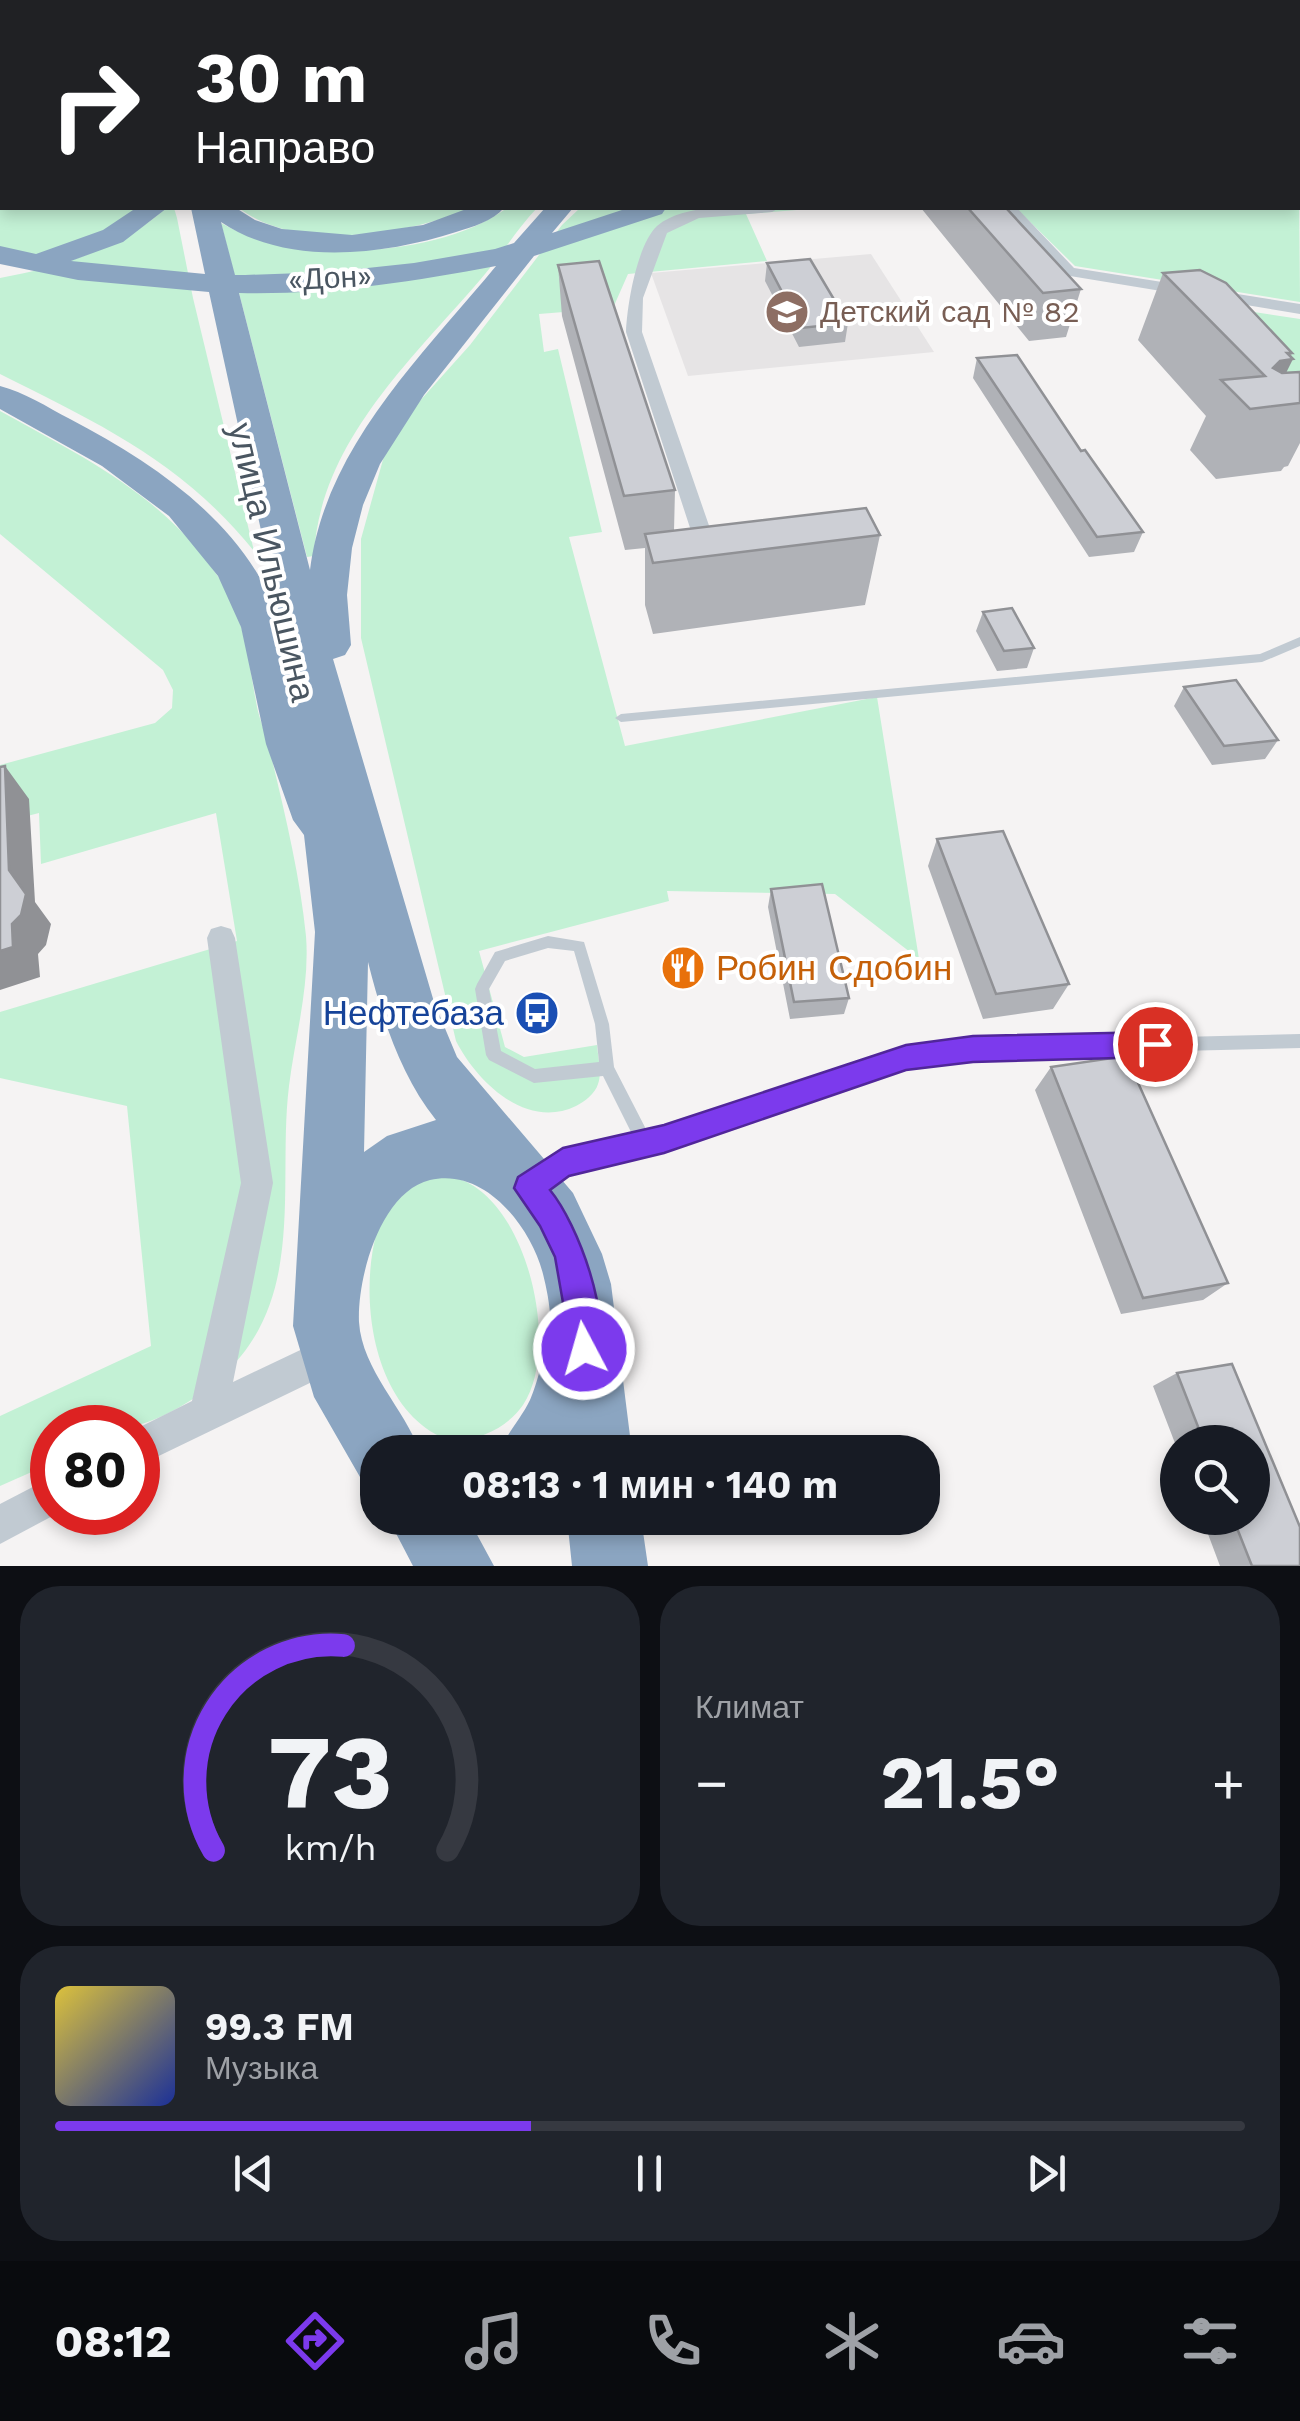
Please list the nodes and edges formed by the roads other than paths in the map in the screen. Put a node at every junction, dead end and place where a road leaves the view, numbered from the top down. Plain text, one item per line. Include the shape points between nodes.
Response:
1 (150, 210) edge
2 (188, 210) edge
3 (204, 210) edge
4 (222, 210) edge
5 (485, 210) edge
6 (557, 210) edge
7 (646, 210) edge
8 (747, 210) edge
9 (1012, 210) edge
10 (0, 255) edge
11 (0, 272) edge
12 (1143, 286) junction
13 (1157, 298) dead end
14 (1300, 309) edge
15 (0, 396) edge
16 (704, 540) edge
17 (1300, 640) edge
18 (622, 718) dead end
19 (355, 887) junction
20 (221, 938) dead end
21 (1300, 1041) edge
22 (607, 1068) junction
23 (646, 1144) junction
24 (524, 1183) junction
25 (580, 1315) junction
26 (336, 1352) junction
27 (208, 1413) junction
28 (377, 1435) edge
29 (390, 1435) edge
30 (547, 1435) edge
31 (594, 1435) edge
32 (160, 1436) edge
33 (30, 1509) edge
34 (0, 1526) edge
35 (436, 1535) edge
36 (606, 1535) edge
37 (456, 1566) edge
38 (610, 1566) edge

1 - 11 highway via 92,246
2 - 19 highway, улица Ильюшина
3 - 19 highway, улица Ильюшина via 307,643
4 - 5 highway via 267,233 344,242 435,230
6 - 19 highway via 395,408 344,504 327,622
7 - 10 highway, «Дон» via 471,262 312,280 138,278
8 - 16 street via 668,224 635,298 634,332
9 - 12 street via 1068,272
12 - 13 lane
12 - 14 street
15 - 19 highway via 144,475 226,552 259,618 286,734
17 - 18 lane via 1262,658
19 - 24 highway via 429,1061
19 - 26 highway via 342,979
20 - 27 street via 257,1183
21 - 23 lane via 973,1049 906,1058
22 - 22 lane via 534,1076 494,1055 482,989 500,956 548,942 579,946
22 - 23 lane
23 - 24 lane via 563,1163
24 - 25 highway via 551,1215 570,1254
24 - 26 highway via 474,1153 448,1148 401,1162 378,1181 340,1248
25 - 30 highway via 571,1384
25 - 31 highway
26 - 27 street
26 - 28 highway
26 - 29 highway
27 - 32 street
33 - 34 street
35 - 37 highway
36 - 38 highway

